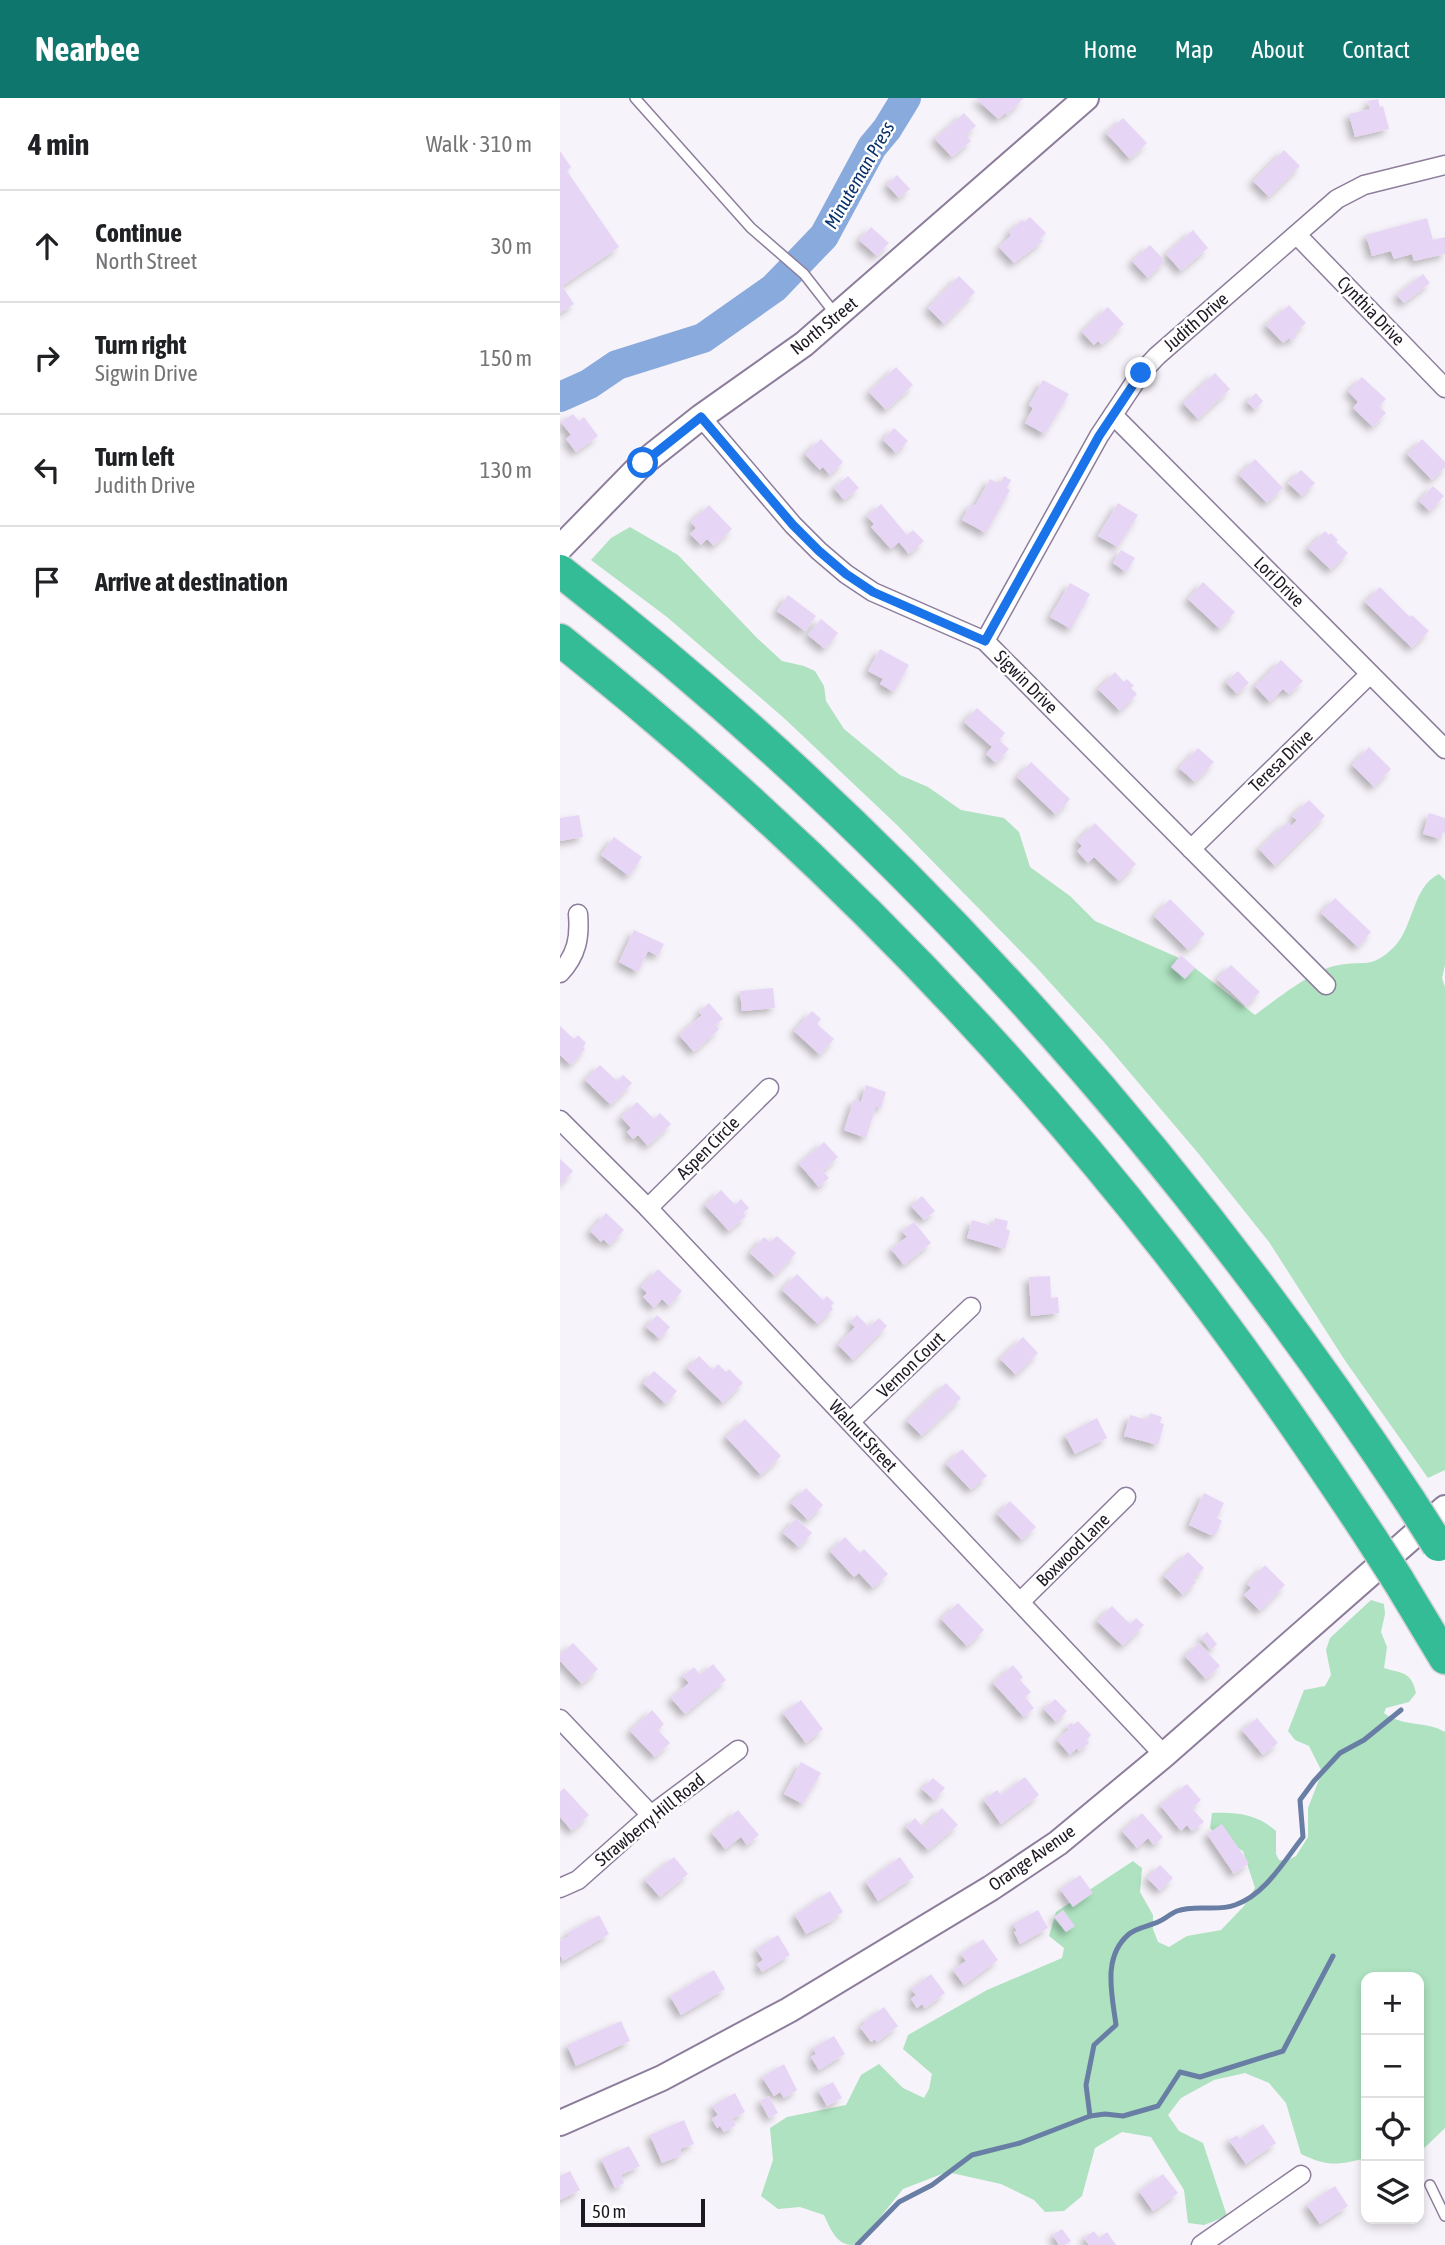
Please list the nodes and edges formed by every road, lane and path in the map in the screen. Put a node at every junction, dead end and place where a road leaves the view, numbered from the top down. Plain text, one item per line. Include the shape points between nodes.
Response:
1 (635, 98) edge
2 (1086, 98) edge
3 (1445, 165) edge
4 (1297, 235) junction
5 (837, 317) junction
6 (1445, 388) edge
7 (1113, 415) junction
8 (701, 417) junction
9 (561, 564) edge
10 (560, 640) edge
11 (985, 641) junction
12 (1370, 674) junction
13 (1445, 749) edge
14 (1191, 849) junction
15 (578, 914) dead end
16 (560, 973) edge
17 (1326, 985) dead end
18 (769, 1088) dead end
19 (560, 1120) edge
20 (648, 1208) junction
21 (971, 1307) dead end
22 (850, 1423) junction
23 (1126, 1497) dead end
24 (1445, 1507) edge
25 (1442, 1550) edge
26 (1020, 1602) junction
27 (1445, 1658) edge
28 (560, 1719) edge
29 (738, 1750) dead end
30 (1164, 1755) junction
31 (651, 1815) junction
32 (560, 1888) edge
33 (560, 2123) edge
34 (1301, 2175) dead end
35 (1430, 2185) dead end
36 (1445, 2216) edge
37 (1201, 2245) edge

1 - 5 lane via 751,228 804,274
2 - 5 main road, North Street
3 - 4 street, Judith Drive via 1364,185 1337,199
4 - 6 street, Cynthia Drive
4 - 7 street, Judith Drive via 1157,356
5 - 8 main road, North Street
7 - 11 street, Judith Drive
7 - 12 street, Lori Drive
8 - 9 main road, North Street via 643,463
8 - 11 street, Sigwin Drive via 793,525 846,574 873,592
9 - 25 highway, bridge via 827,800 1032,1009 1224,1238 1317,1364
10 - 27 highway, bridge via 796,843 993,1044 1182,1269 1280,1403
11 - 14 street, Sigwin Drive
12 - 13 street, Lori Drive
12 - 14 street, Teresa Drive
14 - 17 street, Sigwin Drive
15 - 16 street via 580,937
18 - 20 street, Aspen Circle
19 - 20 street, Walnut Street
20 - 22 street, Walnut Street
21 - 22 street, Vernon Court
22 - 26 street, Walnut Street
23 - 26 street, Boxwood Lane
24 - 30 main road, Orange Avenue
26 - 30 street, Walnut Street
28 - 31 street
29 - 31 street, Strawberry Hill Road
30 - 33 main road, Orange Avenue via 1058,1843 903,1942 662,2078
31 - 32 street, Strawberry Hill Road via 578,1880
34 - 37 street
35 - 36 lane

